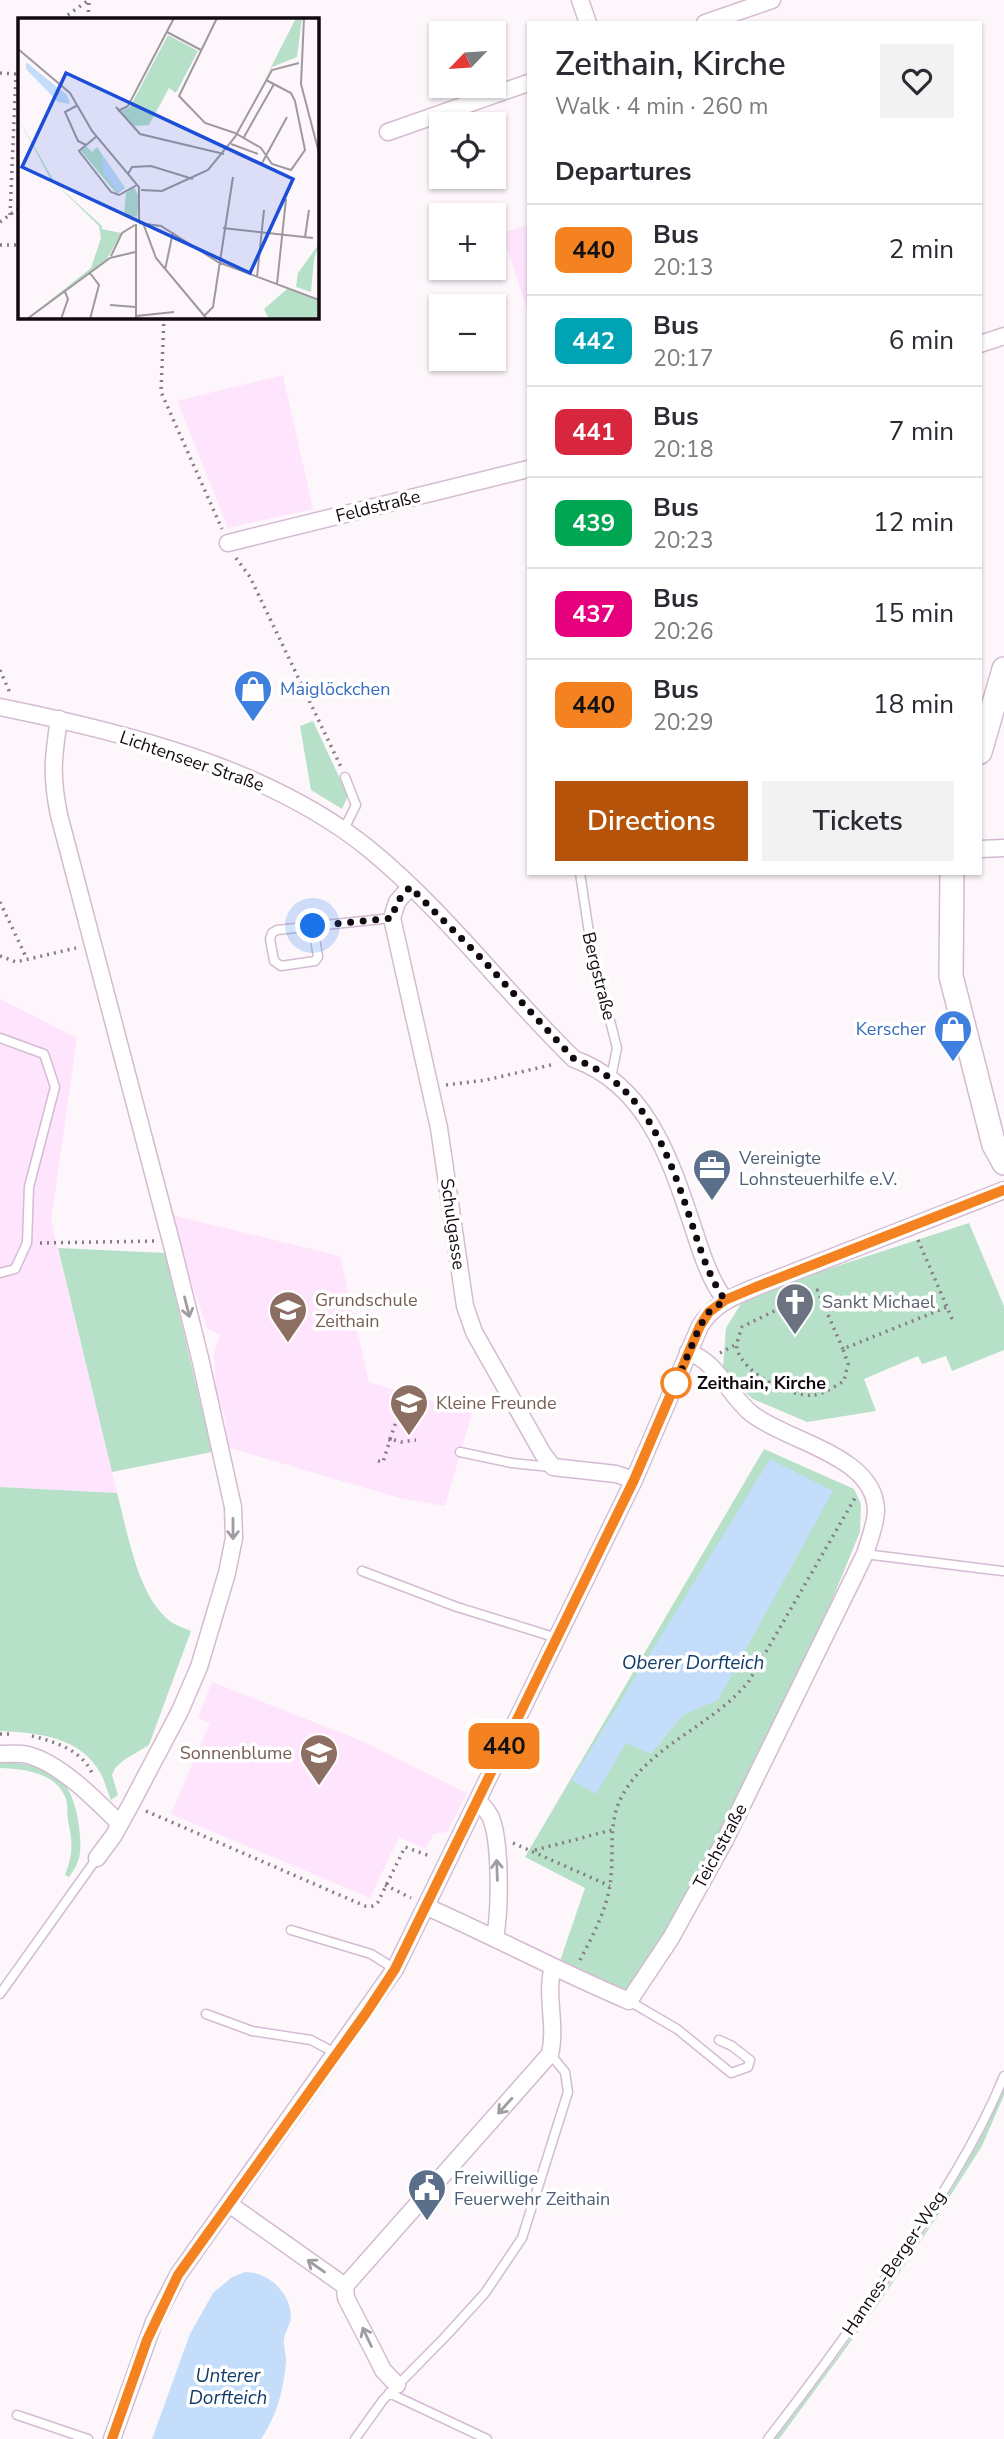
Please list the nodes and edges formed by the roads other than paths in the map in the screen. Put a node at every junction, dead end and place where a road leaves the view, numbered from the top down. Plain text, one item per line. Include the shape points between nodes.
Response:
1 (580, 0) edge
2 (772, 0) edge
3 (587, 21) edge
4 (711, 21) edge
5 (527, 83) edge
6 (388, 132) dead end
7 (1004, 336) edge
8 (982, 343) edge
9 (527, 469) edge
10 (228, 543) road end
11 (1004, 669) edge
12 (4, 707) edge
13 (59, 719) junction
14 (982, 745) edge
15 (345, 777) road end
16 (343, 831) junction
17 (1004, 848) edge
18 (982, 849) edge
19 (580, 875) edge
20 (952, 875) edge
21 (410, 887) junction
22 (392, 918) junction
23 (313, 926) junction
24 (0, 1038) edge
25 (611, 1078) junction
26 (1001, 1149) edge
27 (999, 1192) edge
28 (0, 1273) edge
29 (725, 1300) junction
30 (688, 1352) junction
31 (460, 1452) dead end
32 (553, 1467) junction
33 (634, 1480) junction
34 (865, 1553) junction
35 (1002, 1571) dead end
36 (362, 1572) dead end
37 (557, 1638) junction
38 (0, 1754) edge
39 (478, 1801) junction
40 (120, 1824) junction
41 (97, 1858) joint
42 (427, 1907) junction
43 (291, 1930) dead end
44 (495, 1938) junction
45 (553, 1968) junction
46 (395, 1969) junction
47 (0, 1994) edge
48 (629, 2001) junction
49 (206, 2014) dead end
50 (719, 2039) dead end
51 (337, 2054) junction
52 (550, 2054) junction
53 (1004, 2076) edge
54 (229, 2204) junction
55 (345, 2286) junction
56 (393, 2389) junction
57 (17, 2415) dead end
58 (88, 2439) edge
59 (112, 2439) edge
60 (355, 2439) edge
61 (487, 2439) edge
62 (768, 2439) edge

1 - 3 street
2 - 4 street
5 - 6 street
7 - 8 street
9 - 10 street, Feldstraße
11 - 14 street
12 - 13 street, Lichtenseer Straße
13 - 16 street, Lichtenseer Straße via 234,771
13 -> 40 street via 53,786 233,1507 234,1538 227,1573 199,1667
15 - 16 lane via 356,804
16 - 21 street, Lichtenseer Straße
17 - 18 street
19 - 25 lane, Bergstraße via 591,946 617,1048
20 - 26 street via 951,976
21 - 22 street via 397,902
21 - 25 street, Lichtenseer Straße via 574,1059
22 - 23 lane
22 - 32 street, Schulgasse via 439,1128 465,1306 474,1332
23 - 23 lane via 272,933 274,961 281,966 315,961
24 - 28 lane via 44,1054 55,1087 29,1188 27,1243 15,1269
25 - 29 street, Lichtenseer Straße via 642,1109 658,1137 708,1270
27 - 29 street
29 - 30 street via 709,1312
30 - 33 street
30 - 34 street, Teichstraße via 711,1364 733,1396 753,1414 848,1463 865,1481 876,1512
31 - 32 lane
32 - 33 street
33 - 37 street
34 - 35 lane
34 - 48 street, Teichstraße via 724,1842 671,1938
36 - 37 lane
37 - 39 street
38 - 40 street via 28,1755 56,1769
39 - 42 street
44 -> 39 street via 499,1918 496,1837 491,1818
40 - 41 street
41 - 47 lane
42 - 44 street
42 - 46 street
43 - 46 lane via 371,1954
44 - 45 street
45 - 48 street
45 - 52 street
46 - 51 street
48 - 50 lane via 677,2029 731,2073 748,2067 750,2060
49 - 51 lane via 252,2031 311,2040
51 - 54 street
52 -> 55 street
52 - 56 lane via 565,2072 568,2092 522,2238 485,2293
53 - 62 lane, Hannes-Berger-Weg via 975,2140 929,2216
55 -> 54 street
54 - 59 street via 167,2295
56 -> 55 street via 346,2298
56 - 60 lane
56 - 61 lane
57 - 58 lane

